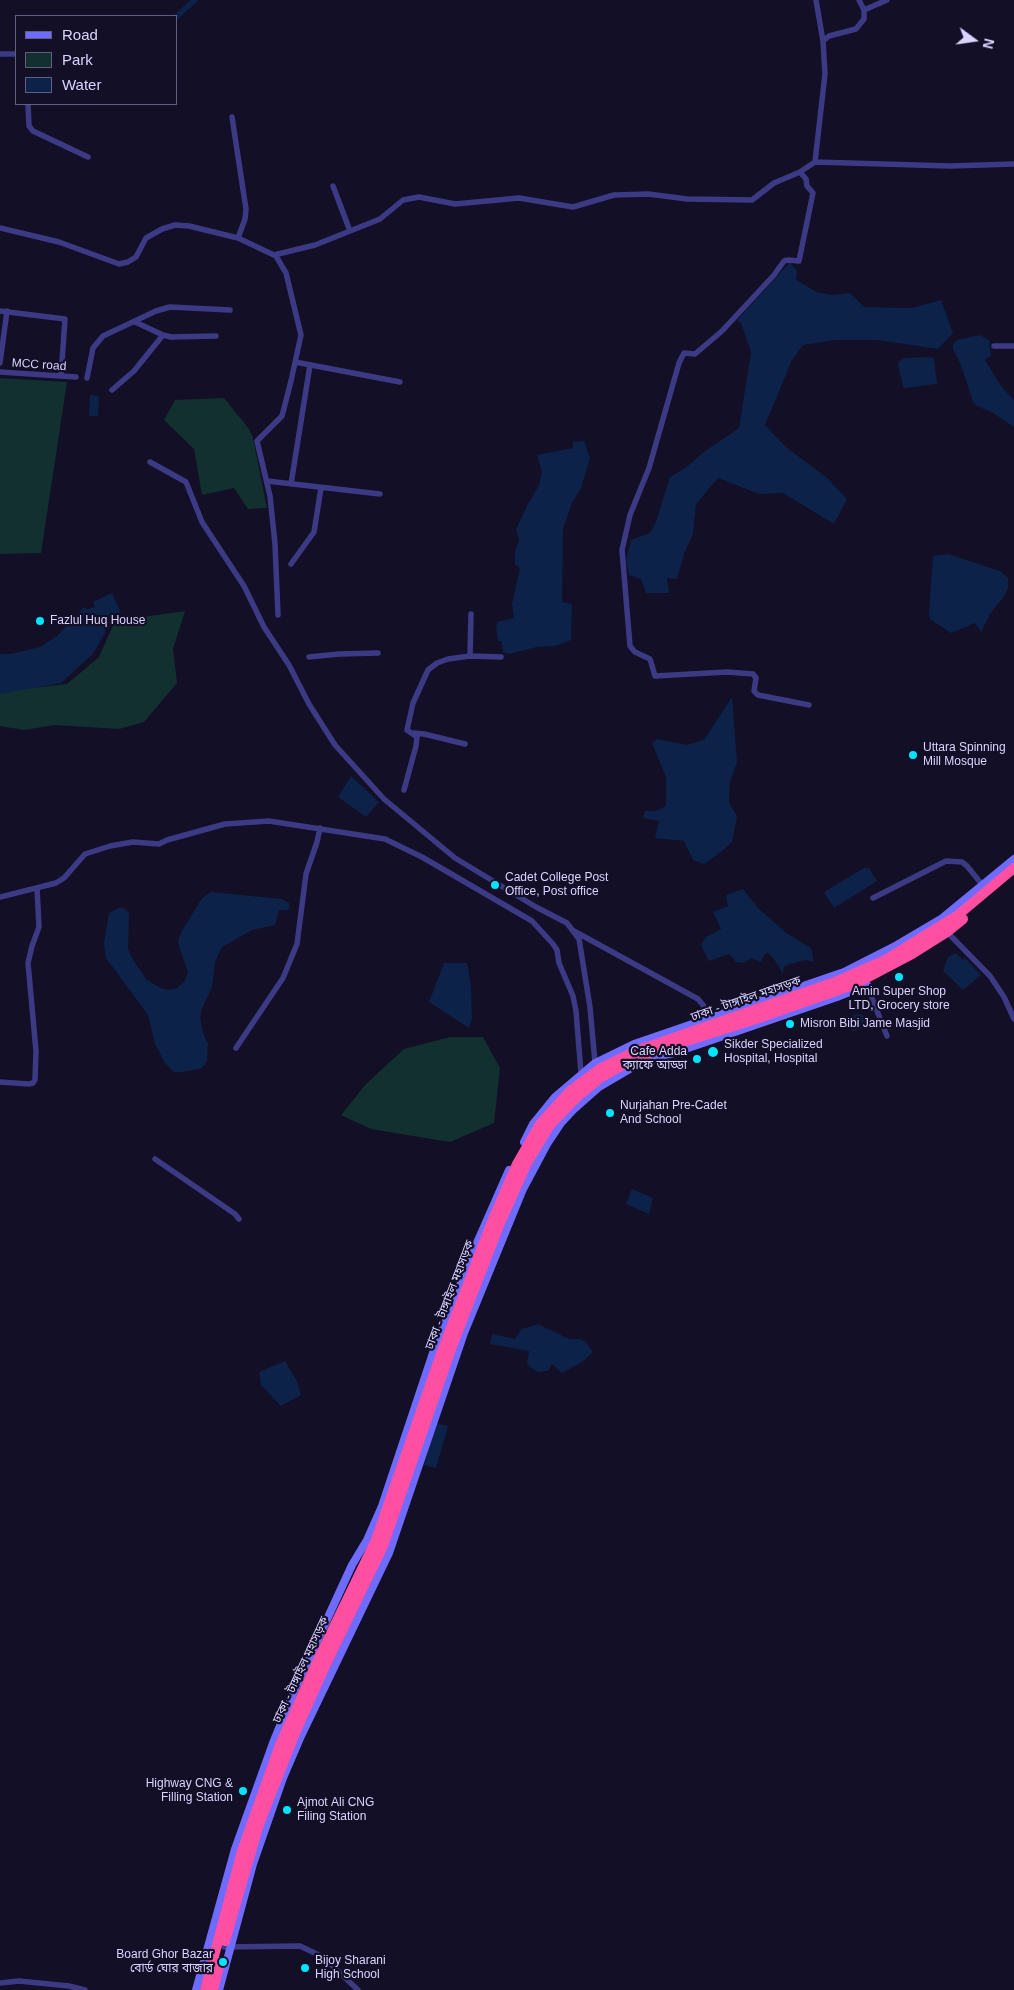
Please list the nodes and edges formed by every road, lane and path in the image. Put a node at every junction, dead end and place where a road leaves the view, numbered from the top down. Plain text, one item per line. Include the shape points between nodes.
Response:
1 (816, 0) edge
2 (859, 0) edge
3 (887, 0) edge
4 (864, 10) junction
5 (824, 41) junction
6 (0, 54) edge
7 (15, 54) edge
8 (28, 105) edge
9 (232, 117) dead end
10 (88, 157) dead end
11 (815, 162) junction
12 (1014, 164) edge
13 (800, 172) junction
14 (333, 186) dead end
15 (0, 228) edge
16 (350, 231) junction
17 (238, 238) junction
18 (274, 255) junction
19 (230, 310) dead end
20 (0, 311) edge
21 (7, 312) junction
22 (135, 322) junction
23 (163, 335) junction
24 (216, 336) dead end
25 (994, 346) dead end
26 (1014, 346) edge
27 (295, 362) junction
28 (0, 364) edge
29 (310, 365) junction
30 (0, 372) edge
31 (61, 376) junction
32 (76, 377) dead end
33 (87, 378) dead end
34 (400, 382) dead end
35 (112, 390) dead end
36 (150, 462) dead end
37 (268, 481) junction
38 (291, 484) junction
39 (321, 488) junction
40 (380, 494) dead end
41 (292, 564) dead end
42 (471, 614) dead end
43 (278, 615) dead end
44 (378, 653) dead end
45 (470, 656) junction
46 (309, 657) dead end
47 (501, 657) dead end
48 (809, 704) dead end
49 (414, 733) junction
50 (465, 744) dead end
51 (404, 790) dead end
52 (320, 828) junction
53 (1014, 859) edge
54 (1014, 868) edge
55 (1014, 877) edge
56 (37, 888) junction
57 (984, 889) junction
58 (0, 897) edge
59 (873, 898) dead end
60 (572, 930) junction
61 (947, 932) junction
62 (866, 982) junction
63 (1014, 1019) edge
64 (709, 1022) junction
65 (887, 1036) dead end
66 (236, 1048) dead end
67 (595, 1063) junction
68 (581, 1073) junction
69 (0, 1082) edge
70 (155, 1159) dead end
71 (239, 1219) dead end
72 (424, 1388) junction
73 (239, 1850) junction
74 (226, 1947) junction
75 (0, 1983) edge
76 (84, 1990) edge
77 (196, 1990) edge
78 (205, 1990) edge
79 (213, 1990) edge
80 (219, 1990) edge
81 (358, 1990) edge

1 - 5 street
2 - 4 street
3 - 4 street
4 - 5 street via 864,19 856,29 829,36
5 - 11 street via 825,74
6 - 7 street
8 - 10 street via 29,126 33,131
9 - 17 street via 246,209
11 - 12 street via 950,166
11 - 13 street
13 - 16 street via 774,183 752,200 631,194 573,206 519,198 455,204 420,196 403,200 380,218
13 - 48 street via 813,193 799,261 784,261 722,331 695,354 682,355 649,468 630,515 622,550 630,646 650,659 655,676 727,672 753,674 756,678 754,691 758,695
14 - 16 street
15 - 17 street via 58,242 119,264 136,256 146,238 175,225
16 - 18 street via 315,245
17 - 18 street
18 - 27 street via 286,273 301,336
19 - 22 street via 170,307
20 - 21 street
21 - 28 street
21 - 31 street via 65,318
22 - 23 street
22 - 33 street via 103,336 93,348
23 - 24 street
23 - 35 street via 134,371
25 - 26 street
27 - 29 street
27 - 37 street via 282,416 257,441
29 - 34 street
29 - 38 street
30 - 31 street, MCC road
31 - 32 street, MCC road
36 - 60 street via 186,482 202,522 244,586 264,627 335,745 384,799 455,858 567,923
37 - 38 street
37 - 43 street
38 - 39 street
39 - 40 street
39 - 41 street via 314,532
42 - 45 street
44 - 46 street
45 - 47 street
45 - 49 street via 448,659 428,670 412,703 408,730
49 - 50 street
49 - 51 street via 416,746
52 - 56 street via 269,821 226,824 159,844 133,842 110,846 85,854 64,878
52 - 66 street via 306,874 297,944 283,978
52 - 68 street via 385,839 422,856 540,929 557,950 573,996
53 - 57 main road
54 - 57 highway, ঢাকা - টাঙ্গাইল মহাসড়ক
55 - 61 highway, ঢাকা - টাঙ্গাইল মহাসড়ক
56 - 58 street
56 - 69 street via 39,927 28,963 36,1052 35,1080 29,1084
57 - 59 street via 962,862 946,861
57 - 64 highway, ঢাকা - টাঙ্গাইল মহাসড়ক via 941,926 887,959 835,982
60 - 64 street via 698,999
60 - 67 street via 579,939 584,960
61 - 62 highway, ঢাকা - টাঙ্গাইল মহাসড়ক
61 - 63 street via 990,976
62 - 65 street
62 - 74 highway, ঢাকা - টাঙ্গাইল মহাসড়ক via 654,1051 623,1065 600,1078 550,1125 526,1164 500,1223 442,1373 383,1546 326,1664 261,1828
64 - 67 main road via 634,1044
64 - 72 highway, ঢাকা - টাঙ্গাইল মহাসড়ক via 601,1068 570,1092 540,1124 506,1187
67 - 68 main road
68 - 72 main road via 533,1124 502,1184
70 - 71 street
72 - 73 highway, ঢাকা - টাঙ্গাইল মহাসড়ক via 403,1467 376,1540 277,1744
73 - 77 main road
73 - 78 highway, ঢাকা - টাঙ্গাইল মহাসড়ক
74 - 79 highway, ঢাকা - টাঙ্গাইল মহাসড়ক
74 - 80 main road
74 - 81 street via 300,1946 323,1957
75 - 76 street via 19,1981

